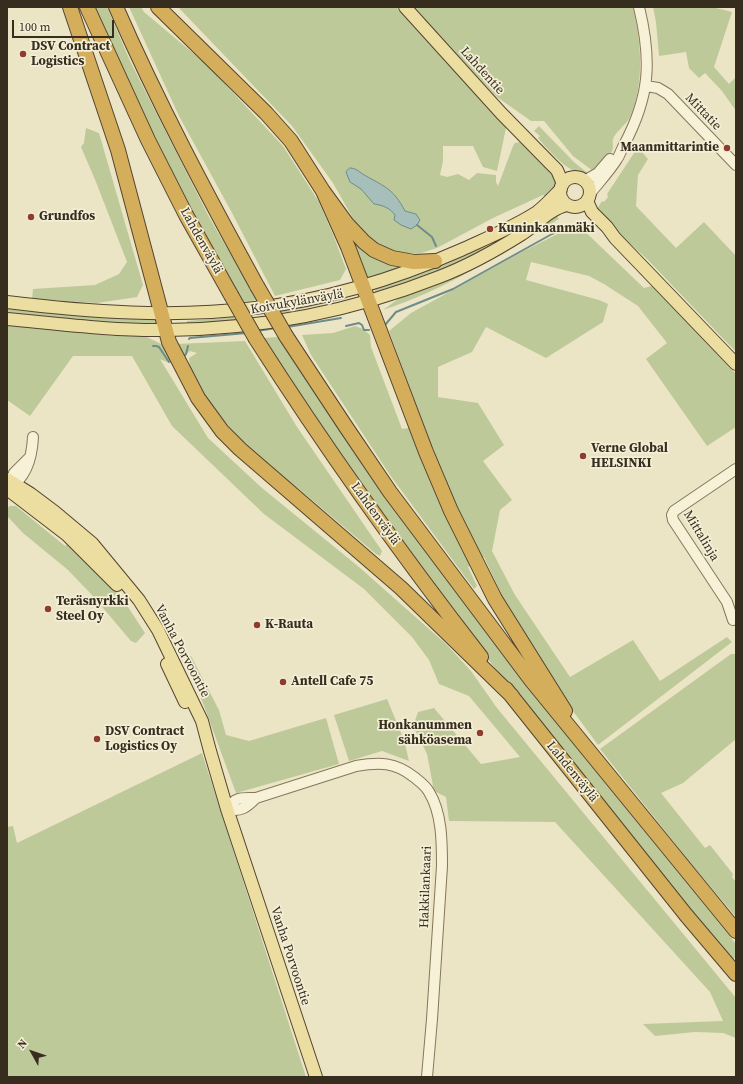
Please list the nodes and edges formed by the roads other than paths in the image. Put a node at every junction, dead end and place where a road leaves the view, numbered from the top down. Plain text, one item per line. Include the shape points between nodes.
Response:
1 (70, 7) edge
2 (87, 7) edge
3 (116, 7) edge
4 (158, 7) edge
5 (405, 7) edge
6 (639, 7) edge
7 (646, 86) junction
8 (623, 147) junction
9 (540, 151) junction
10 (736, 165) edge
11 (580, 179) junction
12 (562, 186) junction
13 (323, 191) junction
14 (588, 198) junction
15 (571, 206) junction
16 (615, 238) junction
17 (435, 261) junction
18 (363, 286) junction
19 (369, 301) junction
20 (7, 302) edge
21 (162, 313) junction
22 (7, 319) edge
23 (167, 330) junction
24 (736, 364) edge
25 (33, 438) dead end
26 (736, 469) edge
27 (9, 485) edge
28 (733, 620) dead end
29 (512, 696) junction
30 (606, 772) junction
31 (227, 808) junction
32 (736, 931) edge
33 (736, 974) edge
34 (316, 1077) edge
35 (427, 1077) edge

1 - 21 highway via 118,150
2 - 29 highway, Lahdenväylä, bridge via 148,140 256,339 370,509
3 - 30 highway, Lahdenväylä, bridge via 138,58 210,202 286,336 390,492 531,680
4 - 13 highway via 266,113 291,141
5 - 9 main road, Lahdentie via 501,113
6 - 7 street via 647,59
7 - 8 street via 636,119
7 - 10 street, Mittatie via 658,88 668,94
8 - 11 street via 598,173
8 - 14 street via 618,158
9 - 11 main road, Lahdentie
9 - 12 main road, Lahdentie via 557,170
11 - 12 main road via 566,180
11 - 14 main road via 589,189
12 - 15 main road via 562,199
12 - 17 main road, Koivukylänväylä via 537,212 490,237
13 - 17 highway via 356,234 374,250 406,261
13 - 18 highway
14 - 15 main road via 579,206
14 - 16 main road via 592,212
15 - 16 main road via 603,232
15 - 19 main road, Koivukylänväylä via 554,209 529,229 485,256 439,277
16 - 24 main road
17 - 18 main road, Koivukylänväylä
18 - 19 highway
18 - 21 main road, Koivukylänväylä via 310,299 255,308
19 - 23 main road, Koivukylänväylä via 263,324
19 - 30 highway via 454,518 495,599
20 - 21 main road, Koivukylänväylä via 76,309
21 - 23 highway
22 - 23 main road, Koivukylänväylä
23 - 29 highway via 169,342 198,398 222,431 401,588
25 - 27 street via 26,470 21,478
26 - 28 street, Mittalinja via 674,511 672,515 727,602
27 - 31 main road, Vanha Porvoontie via 68,535 108,574 153,634 210,751
29 - 33 highway, Lahdenväylä
30 - 32 highway, Lahdenväylä
31 - 34 main road, Vanha Porvoontie
31 - 35 street, Hakkilankaari via 236,800 256,798 373,763 396,766 429,791 438,815 442,866

